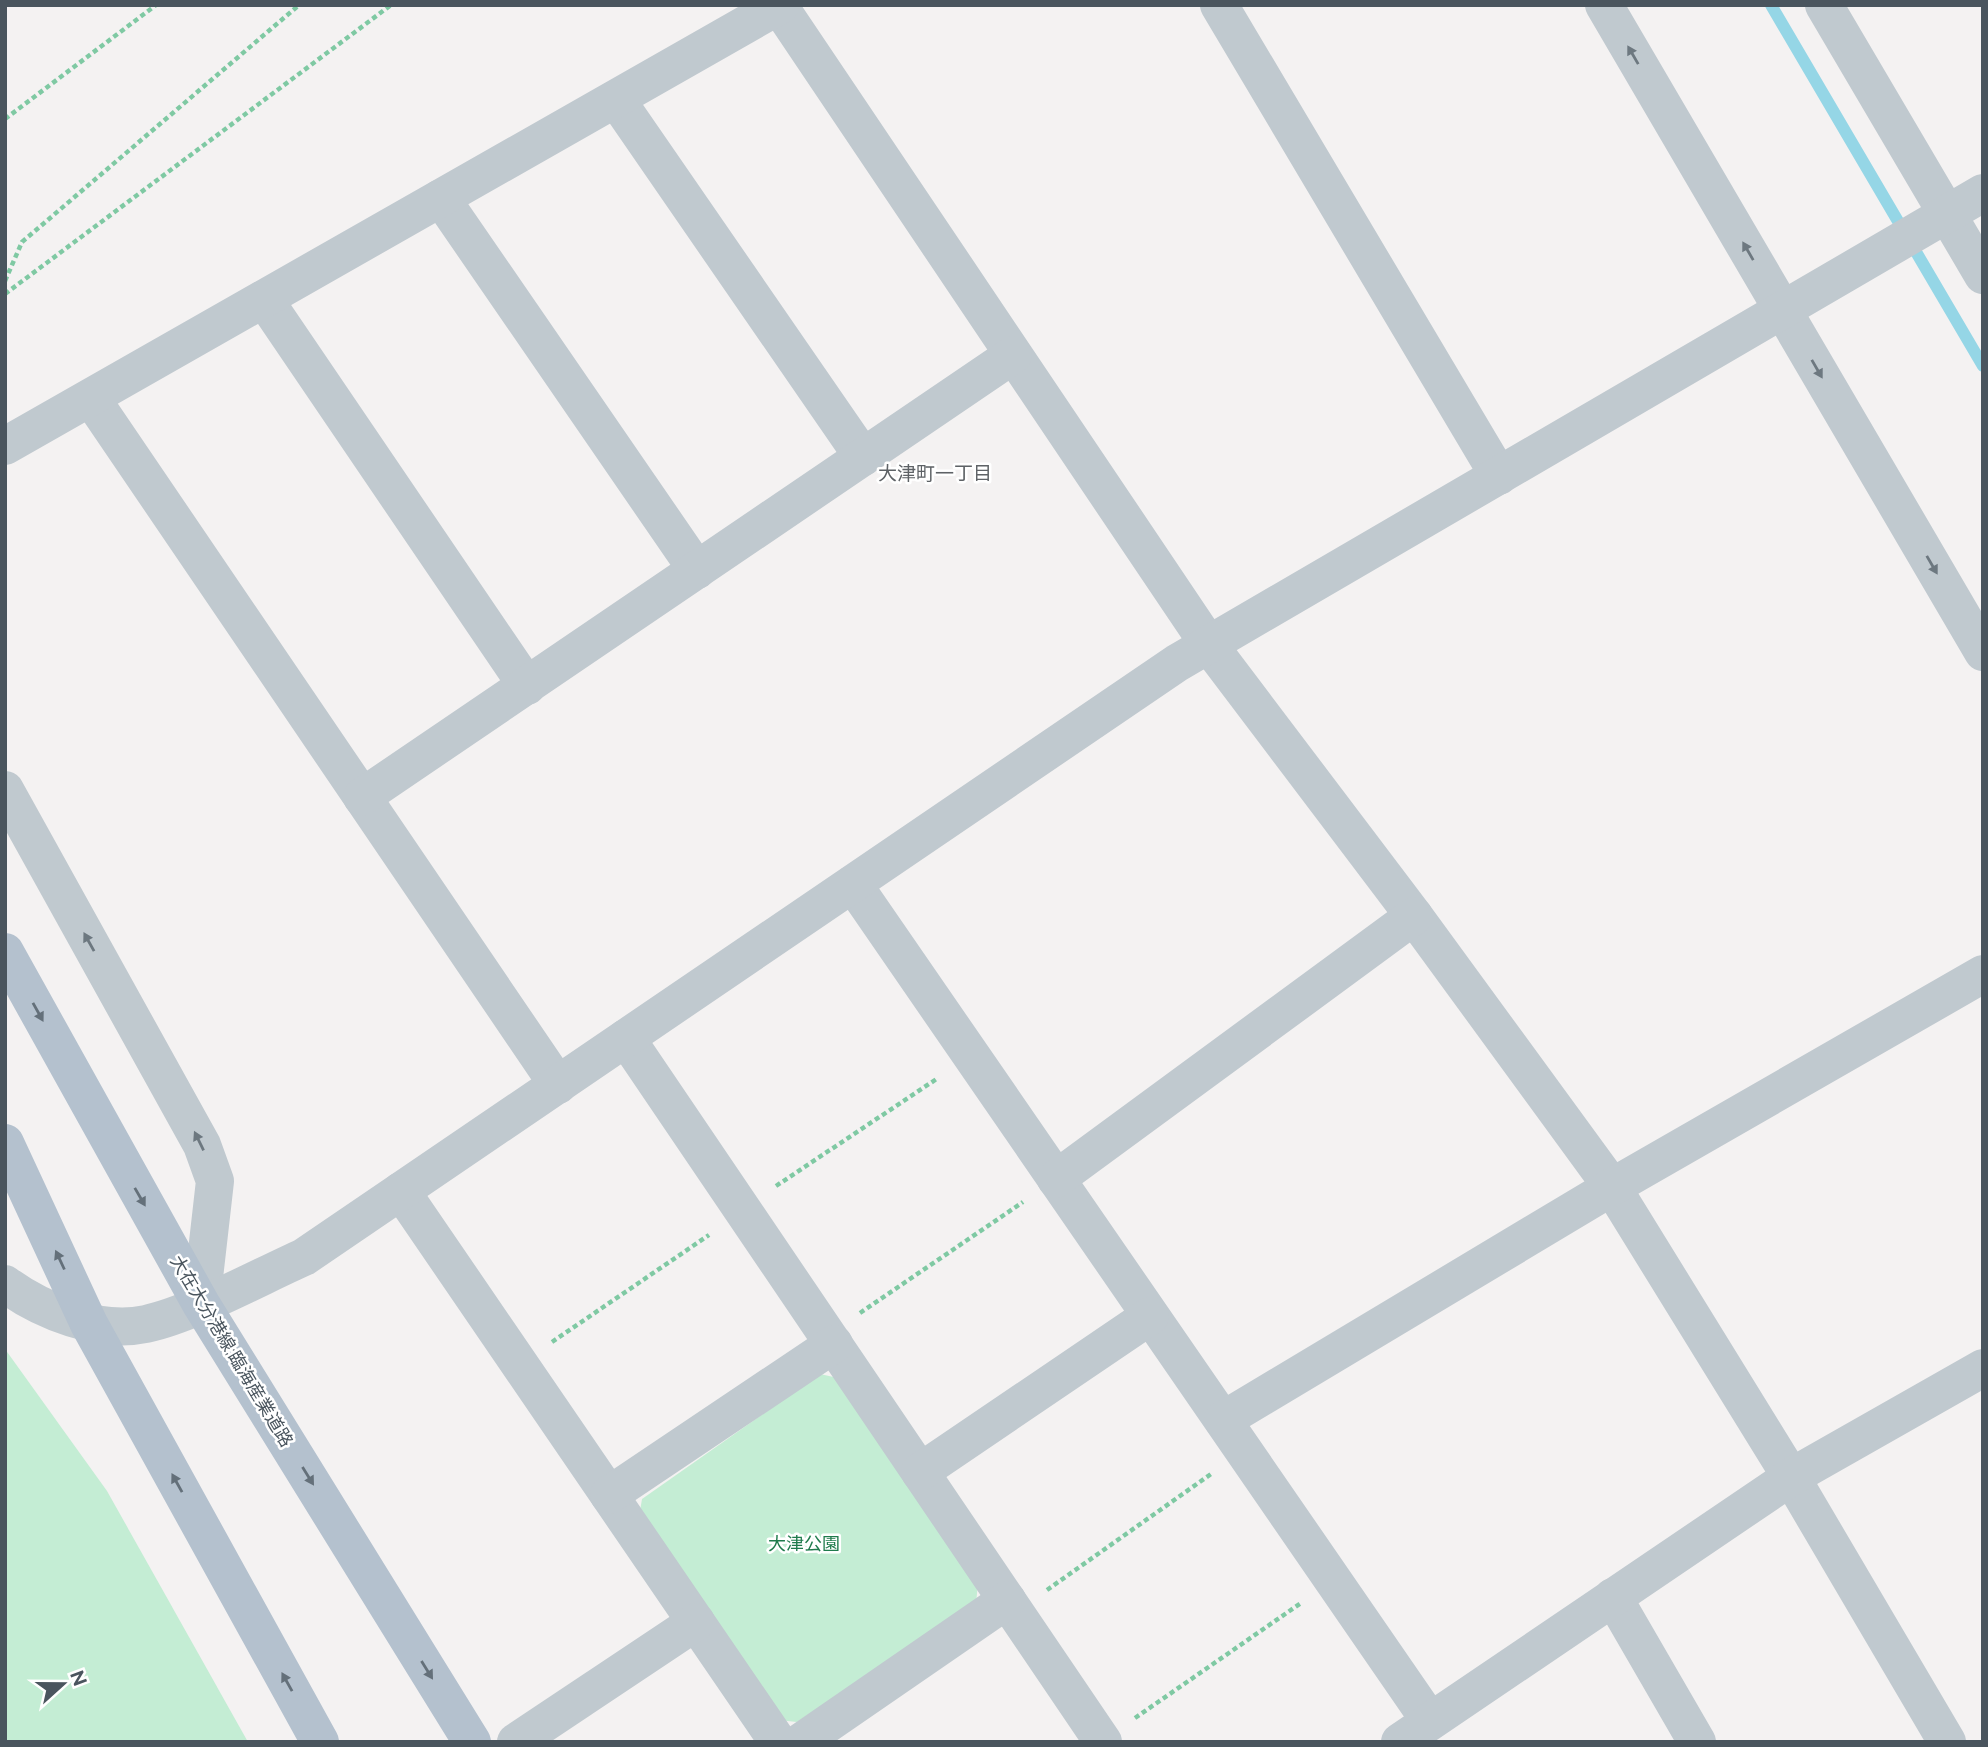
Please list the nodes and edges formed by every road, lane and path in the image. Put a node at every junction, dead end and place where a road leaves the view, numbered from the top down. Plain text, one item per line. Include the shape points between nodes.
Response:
1 (156, 5) edge
2 (299, 5) edge
3 (391, 5) edge
4 (1219, 5) edge
5 (1604, 5) edge
6 (1824, 5) edge
7 (779, 6) edge
8 (616, 99) junction
9 (5, 119) edge
10 (1983, 193) edge
11 (442, 198) junction
12 (1936, 220) junction
13 (1983, 275) edge
14 (5, 281) edge
15 (5, 294) edge
16 (264, 299) junction
17 (1783, 310) junction
18 (1013, 355) junction
19 (90, 398) junction
20 (5, 446) edge
21 (863, 457) junction
22 (1499, 476) junction
23 (697, 570) junction
24 (1209, 645) junction
25 (1983, 652) edge
26 (527, 686) junction
27 (5, 790) edge
28 (362, 797) junction
29 (853, 884) junction
30 (1414, 916) junction
31 (5, 952) edge
32 (1983, 974) edge
33 (626, 1038) junction
34 (970, 1056) junction
35 (558, 1085) junction
36 (5, 1143) edge
37 (1056, 1179) junction
38 (1612, 1187) junction
39 (401, 1192) junction
40 (743, 1210) junction
41 (5, 1284) edge
42 (201, 1304) junction
43 (1150, 1315) junction
44 (89, 1324) junction
45 (830, 1339) junction
46 (519, 1365) junction
47 (1983, 1368) edge
48 (1223, 1420) junction
49 (1244, 1451) junction
50 (920, 1472) junction
51 (1791, 1477) junction
52 (609, 1495) junction
53 (1333, 1580) junction
54 (1613, 1597) junction
55 (1011, 1606) junction
56 (696, 1622) junction
57 (1415, 1731) edge
58 (1102, 1741) edge
59 (320, 1742) edge
60 (472, 1742) edge
61 (516, 1742) edge
62 (778, 1742) edge
63 (801, 1742) edge
64 (1698, 1742) edge
65 (1947, 1742) edge

1 - 9 path
2 - 14 path via 22,242
3 - 15 path
4 - 22 street
17 -> 5 street
6 - 12 street
7 - 8 street
7 - 18 street
8 - 11 street
8 - 21 street
10 - 12 street
11 - 16 street
11 - 23 street
12 - 13 street
12 - 17 street
16 - 19 street
16 - 26 street
17 - 22 street
17 -> 25 street
18 - 21 street
18 - 24 street
19 - 20 street
19 - 28 street
21 - 23 street
22 - 24 street
23 - 26 street
24 - 29 street
24 - 30 street
26 - 28 street
42 -> 27 street via 215,1181 202,1146
28 - 35 street
29 - 33 street
29 - 34 street
30 - 37 street
30 - 38 street
31 -> 42 main road, 大在大分港線;臨海産業道路
32 - 38 street
33 - 35 street
33 - 40 street
34 - 37 street
34 - 40 path
35 - 39 street
44 -> 36 main road
37 - 43 street
37 - 45 path
38 - 48 street
38 - 51 street
39 - 42 street via 304,1257
39 - 46 street
40 - 45 street
40 - 46 path
41 - 44 street via 29,1301
42 - 44 street via 145,1325
42 -> 60 main road, 大在大分港線;臨海産業道路
43 - 48 street
43 - 50 street
59 -> 44 main road
45 - 50 street
45 - 52 street
46 - 52 street
47 - 51 street
48 - 49 street
49 - 53 street
49 - 55 path
50 - 55 street
51 - 54 street
51 - 65 street
52 - 56 street
53 - 57 street
53 - 58 path
54 - 57 street
54 - 64 street
55 - 58 street
55 - 63 street
56 - 61 street
56 - 62 street

